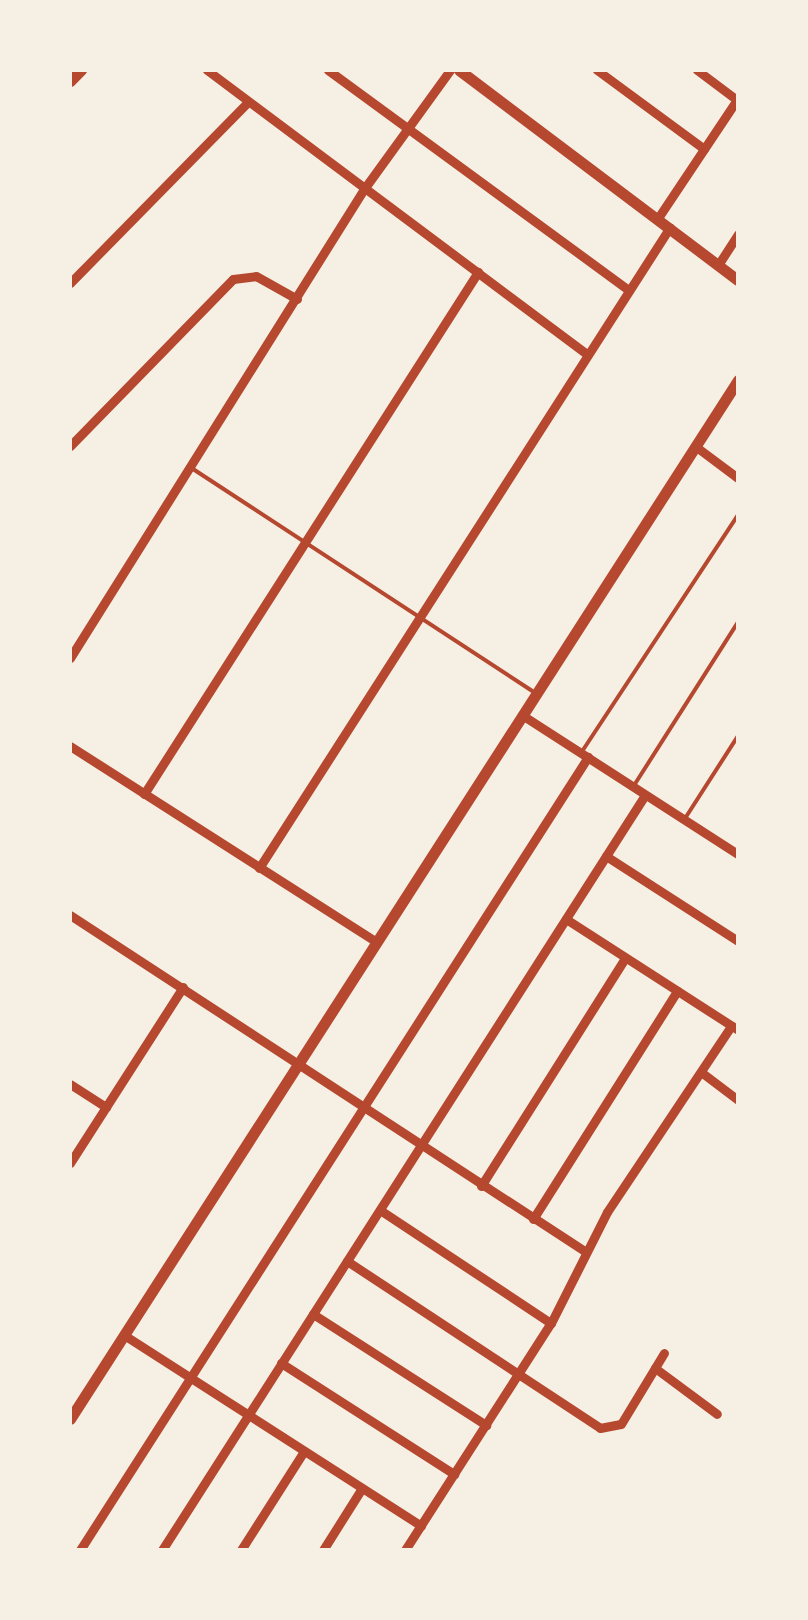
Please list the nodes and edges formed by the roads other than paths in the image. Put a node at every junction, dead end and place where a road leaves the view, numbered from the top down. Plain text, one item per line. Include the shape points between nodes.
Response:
1 (81, 70) edge
2 (207, 70) edge
3 (328, 70) edge
4 (450, 70) edge
5 (459, 70) edge
6 (597, 70) edge
7 (697, 70) edge
8 (70, 81) edge
9 (737, 99) edge
10 (248, 102) junction
11 (407, 127) junction
12 (704, 149) junction
13 (364, 189) junction
14 (658, 218) junction
15 (670, 227) junction
16 (738, 234) edge
17 (718, 265) junction
18 (478, 272) junction
19 (738, 280) edge
20 (70, 283) edge
21 (629, 290) junction
22 (297, 299) junction
23 (587, 354) junction
24 (737, 382) edge
25 (70, 446) edge
26 (695, 446) junction
27 (190, 468) junction
28 (738, 478) edge
29 (738, 514) edge
30 (307, 542) junction
31 (420, 616) junction
32 (738, 622) edge
33 (70, 658) edge
34 (536, 694) junction
35 (522, 715) junction
36 (738, 736) edge
37 (70, 746) edge
38 (584, 755) junction
39 (633, 786) junction
40 (144, 794) junction
41 (645, 794) junction
42 (684, 820) junction
43 (737, 851) edge
44 (606, 856) junction
45 (259, 868) junction
46 (70, 915) edge
47 (566, 919) junction
48 (738, 941) edge
49 (376, 942) junction
50 (625, 958) junction
51 (183, 987) junction
52 (677, 991) junction
53 (734, 1028) edge
54 (298, 1064) junction
55 (700, 1072) junction
56 (70, 1084) edge
57 (738, 1100) edge
58 (106, 1107) junction
59 (362, 1107) junction
60 (421, 1146) junction
61 (70, 1163) edge
62 (481, 1186) junction
63 (380, 1210) junction
64 (533, 1219) junction
65 (586, 1252) junction
66 (347, 1261) junction
67 (313, 1314) junction
68 (551, 1323) junction
69 (124, 1336) junction
70 (664, 1353) dead end
71 (281, 1364) junction
72 (655, 1368) junction
73 (518, 1374) junction
74 (190, 1379) junction
75 (716, 1414) dead end
76 (248, 1416) junction
77 (70, 1419) edge
78 (486, 1425) junction
79 (304, 1451) junction
80 (454, 1474) junction
81 (362, 1488) junction
82 (420, 1526) junction
83 (80, 1550) edge
84 (162, 1550) edge
85 (241, 1550) edge
86 (322, 1550) edge
87 (405, 1550) edge

1 - 8 street
2 - 10 street
3 - 11 street
4 - 11 street
5 - 14 street
6 - 12 street
7 - 9 street
9 - 12 street
10 - 13 street
10 - 20 street
11 - 13 street
11 - 21 street
12 - 14 street
13 - 18 street
13 - 22 street
14 - 15 street
15 - 17 street
15 - 21 street
16 - 17 street
17 - 19 street
18 - 23 street
18 - 30 street
21 - 23 street
22 - 25 street via 256,276 233,279
22 - 27 street
23 - 31 street
24 - 26 street
26 - 28 street
26 - 34 street
27 - 30 lane
27 - 33 street
29 - 38 lane
30 - 31 lane
30 - 40 street
31 - 34 lane
31 - 45 street
32 - 39 lane
34 - 35 street
35 - 38 street
35 - 49 street
36 - 42 lane
37 - 40 street
38 - 39 street
38 - 59 street
39 - 41 street
40 - 45 street
41 - 42 street
41 - 44 street
42 - 43 street
44 - 47 street
44 - 48 street
45 - 49 street
46 - 51 street
47 - 50 street
47 - 60 street
49 - 54 street
50 - 52 street
50 - 62 street
51 - 54 street
51 - 58 street
52 - 53 street
52 - 64 street
53 - 55 street
54 - 59 street
54 - 69 street
55 - 57 street
55 - 65 street
56 - 58 street
58 - 61 street
59 - 60 street
59 - 74 street
60 - 62 street
60 - 63 street
62 - 64 street
63 - 66 street
63 - 68 street
64 - 65 street
65 - 68 street
66 - 67 street
66 - 73 street
67 - 71 street
67 - 78 street
68 - 73 street
69 - 74 street
69 - 77 street
70 - 72 street
71 - 76 street
71 - 80 street
72 - 73 street via 626,1416 608,1430
72 - 75 street
73 - 78 street
74 - 76 street
74 - 83 street
76 - 79 street
76 - 84 street
78 - 80 street
79 - 81 street
79 - 85 street
80 - 82 street
81 - 82 street
81 - 86 street
82 - 87 street

